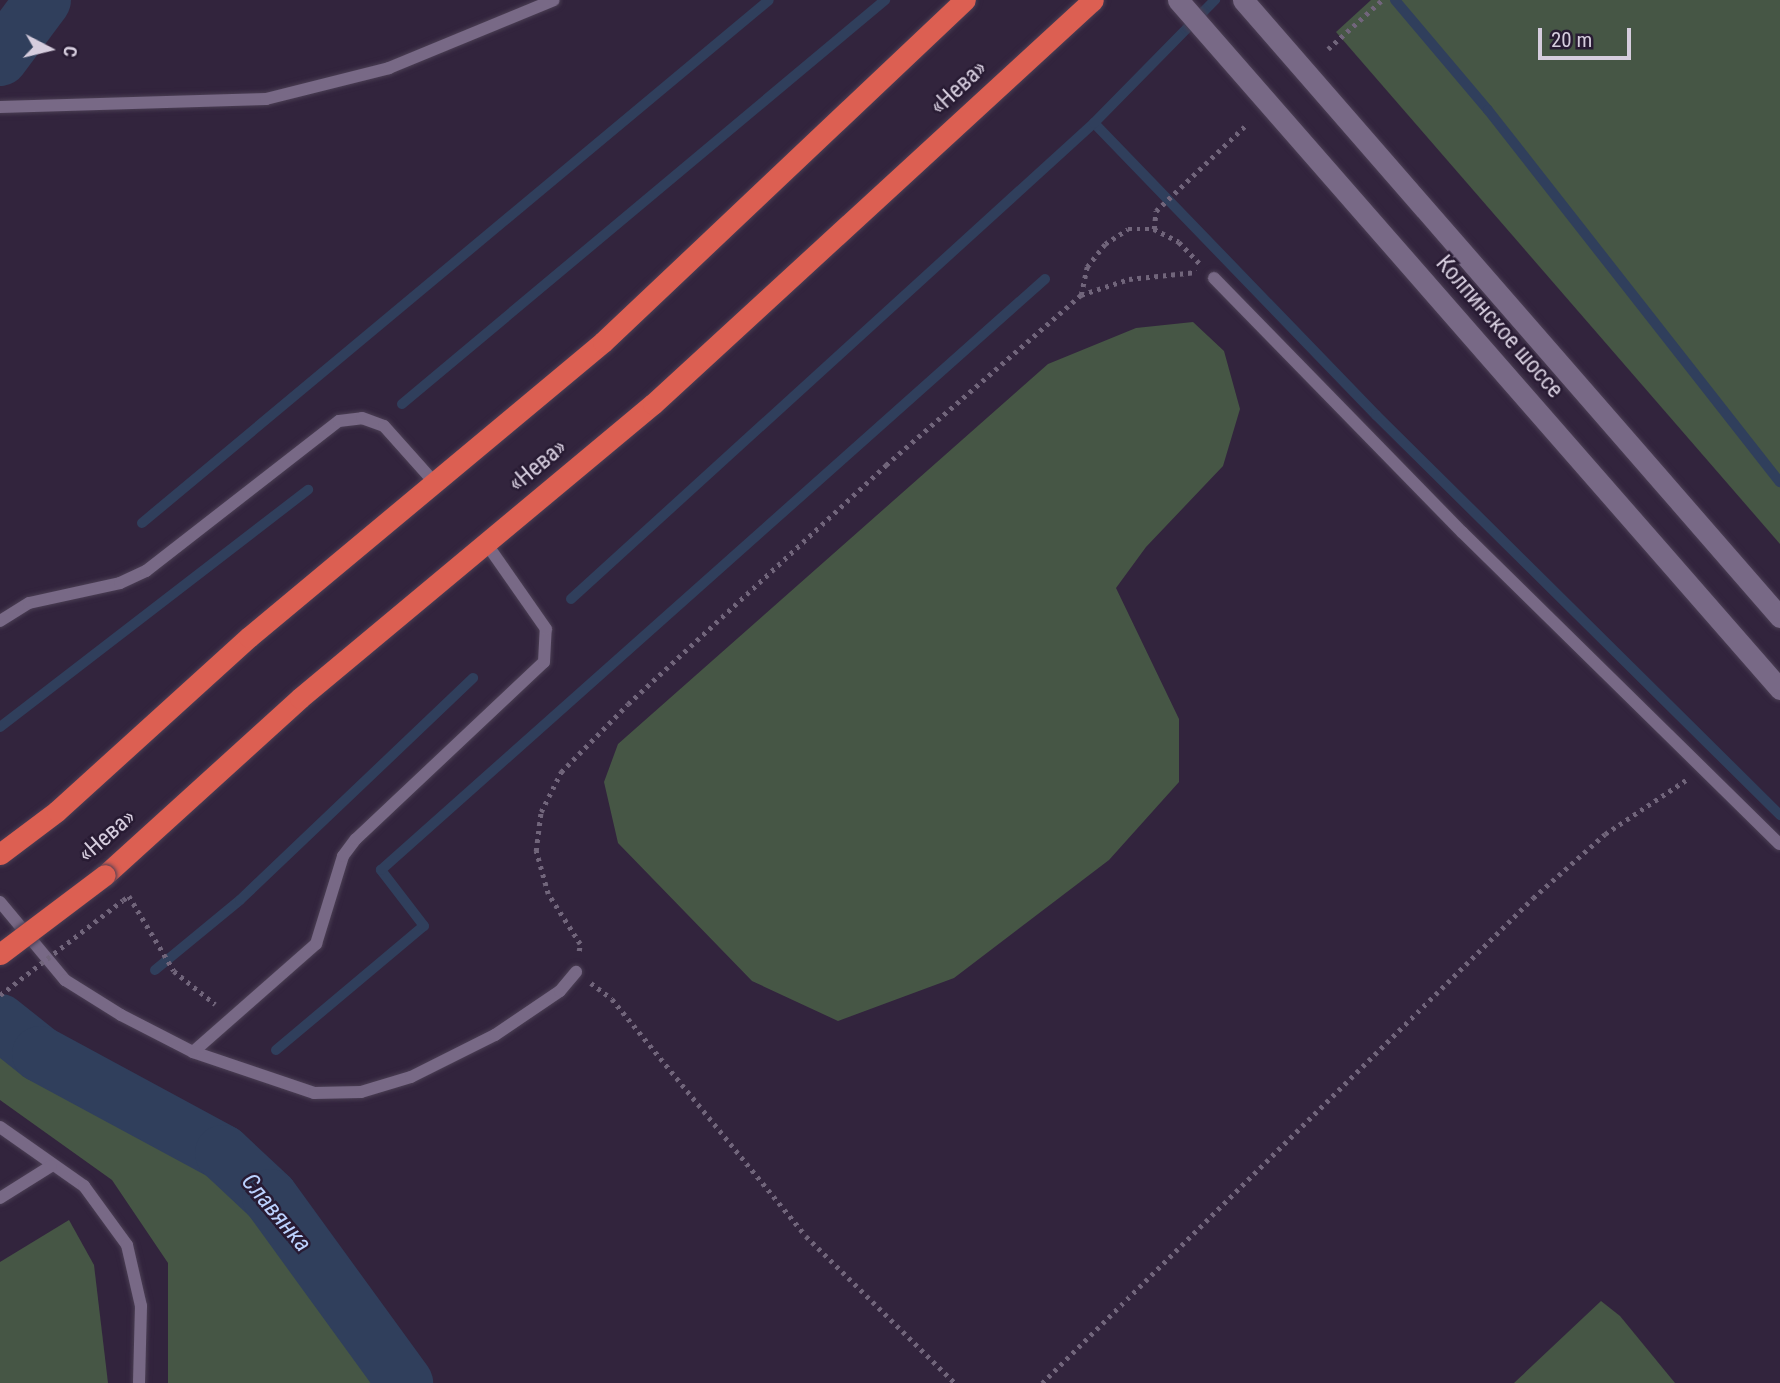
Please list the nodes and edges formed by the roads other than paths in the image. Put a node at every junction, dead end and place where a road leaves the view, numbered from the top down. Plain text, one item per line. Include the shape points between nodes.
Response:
1 (554, 0) edge
2 (965, 0) edge
3 (1093, 0) edge
4 (1178, 0) edge
5 (1243, 0) edge
6 (0, 107) edge
7 (1214, 278) road end
8 (435, 483) junction
9 (486, 543) junction
10 (1780, 617) edge
11 (0, 621) edge
12 (1780, 689) edge
13 (1780, 844) edge
14 (0, 854) edge
15 (0, 902) edge
16 (0, 954) edge
17 (576, 972) road end
18 (193, 1052) junction
19 (0, 1127) edge
20 (51, 1166) junction
21 (0, 1198) edge
22 (138, 1383) edge

1 - 6 lane via 389,68 267,99
2 - 8 highway via 603,342
3 - 9 highway, «Нева» via 653,404
4 - 12 main road, Колпинское шоссе
5 - 10 main road, Колпинское шоссе
7 - 13 lane
8 - 11 lane via 384,426 362,418 339,421 146,571 120,583 29,603
8 - 14 highway via 249,637 57,811
9 - 16 highway, «Нева», bridge via 300,698 105,875
9 - 18 lane via 546,629 549,640 544,663 356,839 343,856 316,944
15 - 18 lane via 65,980
17 - 18 lane via 560,991 495,1035 411,1077 361,1092 303,1090
19 - 20 lane
20 - 21 lane
20 - 22 lane via 84,1186 127,1245 141,1306

